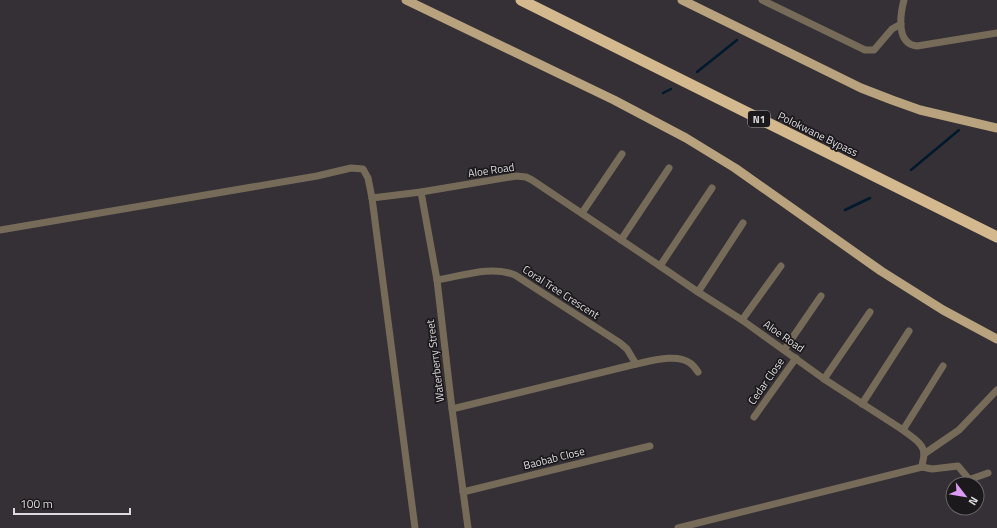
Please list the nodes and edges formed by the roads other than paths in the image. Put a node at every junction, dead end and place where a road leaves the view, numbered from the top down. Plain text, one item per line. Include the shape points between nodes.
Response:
1 (406, 0) edge
2 (521, 0) edge
3 (682, 0) edge
4 (762, 0) edge
5 (904, 0) edge
6 (901, 24) junction
7 (997, 33) edge
8 (997, 126) edge
9 (622, 154) dead end
10 (668, 168) dead end
11 (712, 188) dead end
12 (421, 192) junction
13 (372, 198) junction
14 (582, 213) junction
15 (743, 223) dead end
16 (0, 230) edge
17 (997, 237) edge
18 (621, 240) junction
19 (660, 266) junction
20 (781, 266) dead end
21 (437, 280) junction
22 (698, 292) junction
23 (821, 296) dead end
24 (870, 312) dead end
25 (742, 320) junction
26 (909, 331) dead end
27 (997, 339) edge
28 (784, 350) junction
29 (796, 358) junction
30 (636, 364) junction
31 (943, 366) dead end
32 (698, 372) dead end
33 (824, 379) junction
34 (997, 390) edge
35 (862, 404) junction
36 (452, 409) junction
37 (754, 417) dead end
38 (903, 430) junction
39 (650, 446) dead end
40 (924, 454) junction
41 (922, 467) junction
42 (988, 473) dead end
43 (463, 492) junction
44 (415, 528) edge
45 (468, 528) edge
46 (678, 528) edge

1 - 27 main road via 614,100 686,138 735,168 881,271 943,310
2 - 17 highway, Polokwane Bypass / N1
3 - 8 main road via 892,100 920,110
4 - 6 street via 865,50 876,48 892,29
5 - 6 street
6 - 7 street via 904,38 911,45 917,46
9 - 14 street
10 - 18 street
11 - 19 street
12 - 13 street, Aloe Road
12 - 14 street, Aloe Road via 516,176 526,177
12 - 21 street, Waterberry Street
13 - 16 street via 365,170 351,168
13 - 44 street
14 - 18 street, Aloe Road
15 - 22 street
18 - 19 street, Aloe Road
19 - 22 street, Aloe Road
20 - 25 street
21 - 30 street, Coral Tree Crescent via 490,271 505,271 515,275 620,343
21 - 36 street, Waterberry Street
22 - 25 street, Aloe Road
23 - 28 street
24 - 33 street
25 - 28 street, Aloe Road
26 - 35 street
28 - 29 street, Aloe Road
29 - 33 street, Aloe Road
29 - 37 street, Cedar Close
30 - 32 street via 679,358 689,362
30 - 36 street
31 - 38 street
33 - 35 street, Aloe Road
34 - 40 street via 959,430
35 - 38 street, Aloe Road
36 - 43 street, Waterberry Street
38 - 40 street, Aloe Road via 917,441
39 - 43 street, Baobab Close
40 - 41 street
41 - 42 street via 932,469 958,466 968,478
41 - 46 street
43 - 45 street, Waterberry Street

